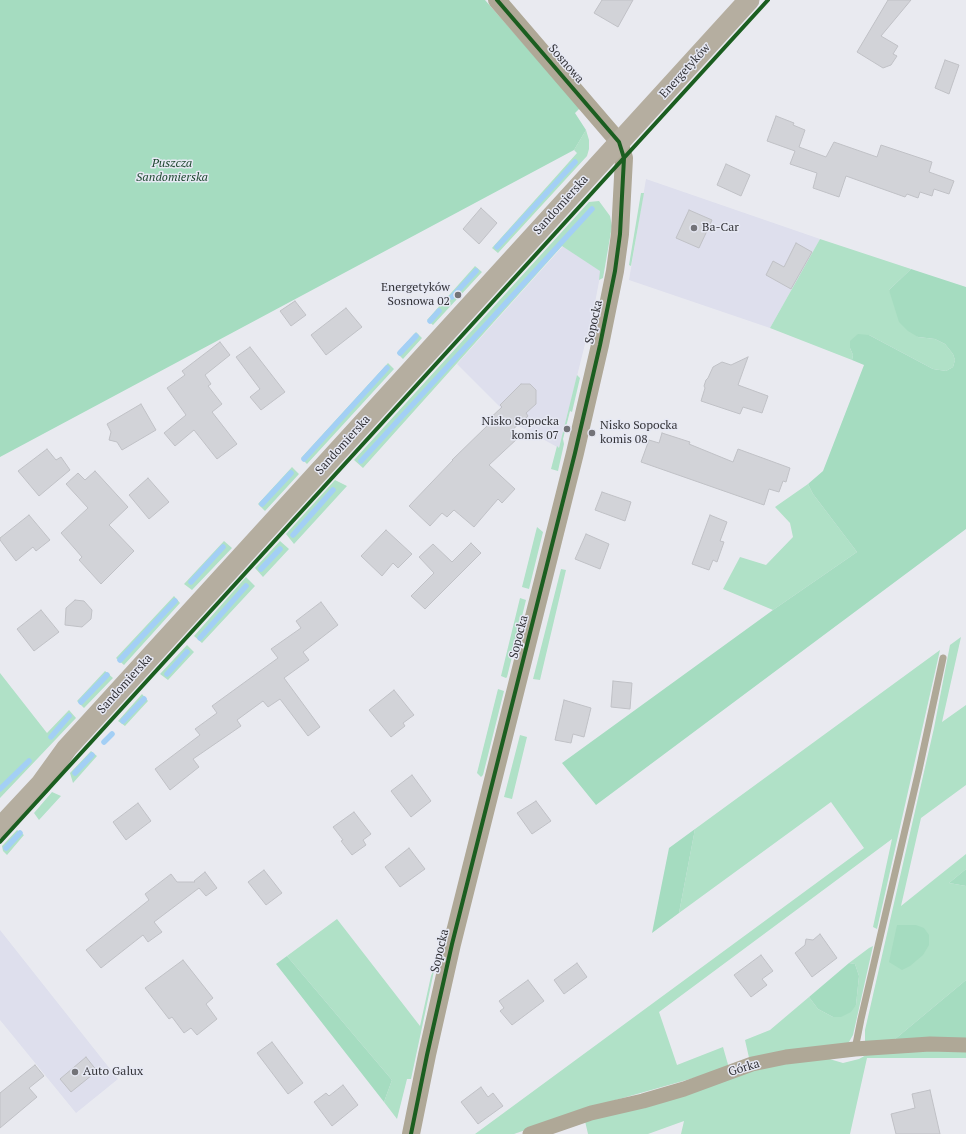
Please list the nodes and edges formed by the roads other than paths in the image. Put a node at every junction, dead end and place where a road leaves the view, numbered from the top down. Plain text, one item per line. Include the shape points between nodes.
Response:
1 (497, 0) edge
2 (749, 0) edge
3 (620, 142) junction
4 (943, 658) dead end
5 (67, 748) junction
6 (0, 808) edge
7 (0, 828) edge
8 (966, 1045) edge
9 (856, 1049) junction
10 (411, 1134) edge
11 (530, 1134) edge

1 - 3 street, Sosnowa
2 - 3 main road, Energetyków
3 - 5 main road, Sandomierska
3 - 10 street, Sopocka via 624,158 620,234 600,345 452,944
4 - 9 lane
5 - 6 main road, Sandomierska
5 - 7 main road, Sandomierska via 41,784
8 - 9 street, Górka via 930,1044
9 - 11 street, Górka via 786,1057 752,1064 643,1101 591,1113

